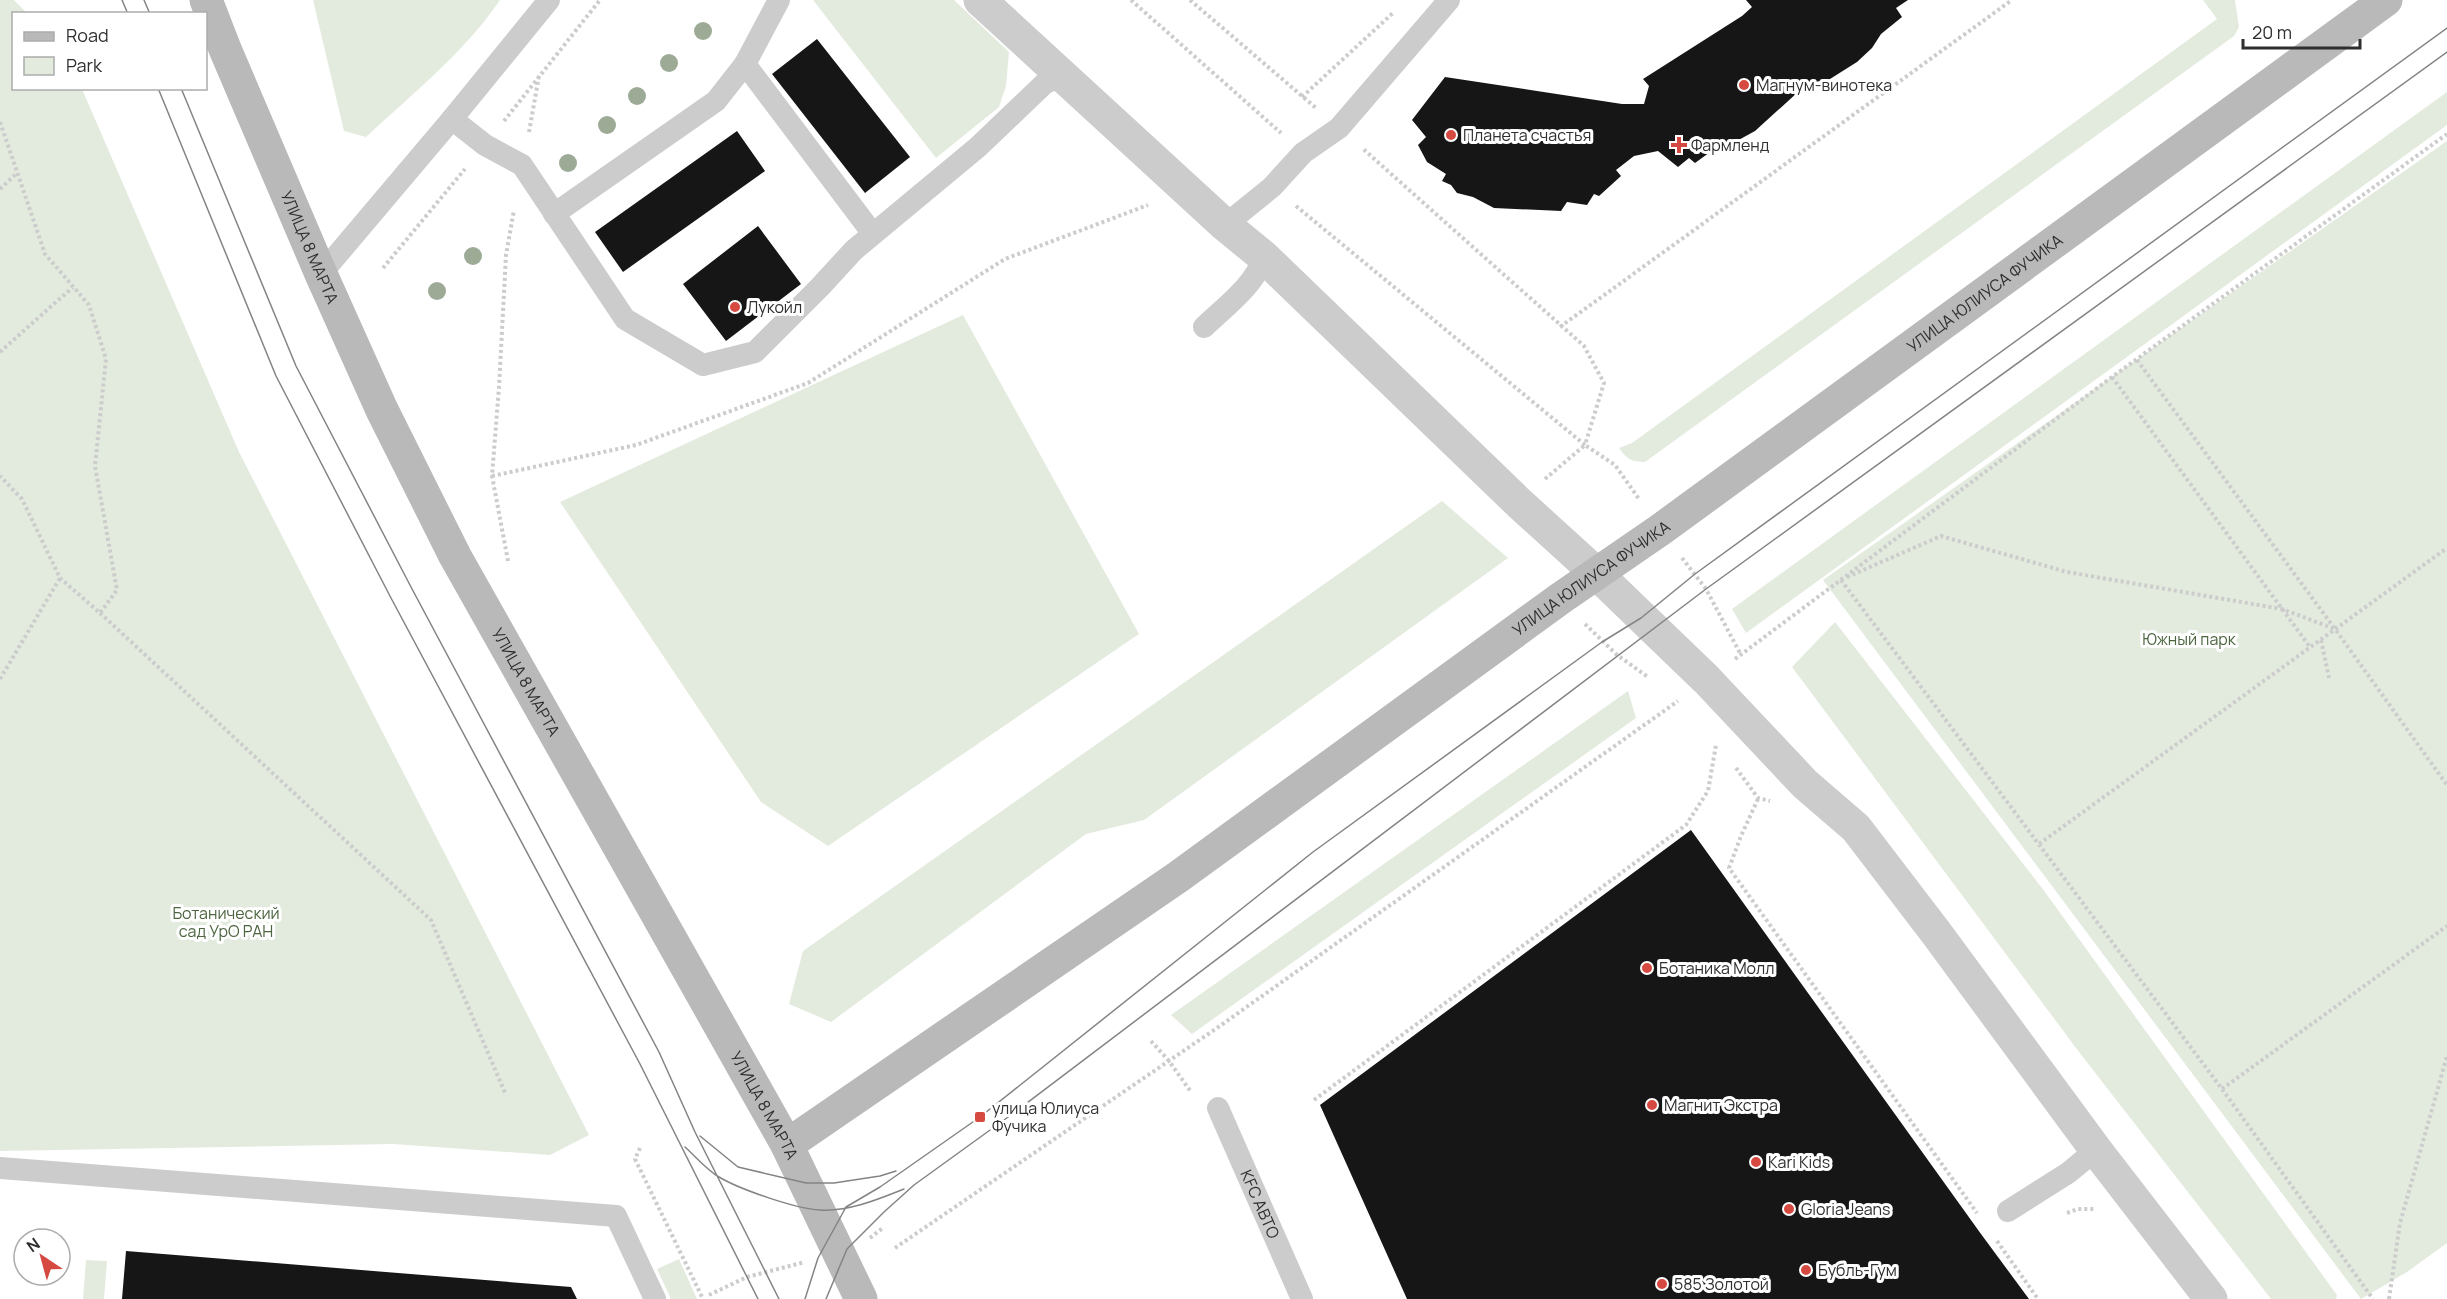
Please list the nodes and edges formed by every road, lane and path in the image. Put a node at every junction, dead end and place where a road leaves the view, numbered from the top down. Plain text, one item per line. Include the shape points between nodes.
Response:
1 (206, 0) edge
2 (213, 0) edge
3 (549, 0) edge
4 (779, 0) edge
5 (980, 0) edge
6 (1131, 0) edge
7 (1190, 0) edge
8 (1449, 0) edge
9 (2012, 0) edge
10 (2385, 0) edge
11 (1398, 8) dead end
12 (225, 49) junction
13 (745, 64) junction
14 (539, 76) dead end
15 (1063, 76) junction
16 (1302, 97) junction
17 (452, 119) junction
18 (0, 122) edge
19 (1339, 128) junction
20 (1303, 153) junction
21 (522, 165) junction
22 (17, 173) junction
23 (1272, 187) junction
24 (0, 189) edge
25 (1154, 203) dead end
26 (554, 214) junction
27 (1225, 225) junction
28 (873, 234) junction
29 (1264, 257) junction
30 (321, 274) junction
31 (73, 287) junction
32 (1204, 327) dead end
33 (1560, 327) junction
34 (0, 352) edge
35 (2137, 360) dead end
36 (2112, 377) dead end
37 (0, 476) edge
38 (492, 476) junction
39 (2447, 548) edge
40 (508, 561) dead end
41 (1597, 574) junction
42 (60, 578) junction
43 (2282, 609) junction
44 (100, 613) junction
45 (2336, 629) junction
46 (2321, 640) junction
47 (2310, 647) junction
48 (2329, 678) dead end
49 (0, 679) edge
50 (1716, 745) dead end
51 (2447, 785) edge
52 (1758, 798) dead end
53 (2039, 844) junction
54 (2447, 926) edge
55 (2447, 1056) edge
56 (2222, 1089) junction
57 (506, 1095) dead end
58 (1314, 1100) dead end
59 (1218, 1108) dead end
60 (787, 1145) junction
61 (640, 1148) dead end
62 (2096, 1150) junction
63 (0, 1167) edge
64 (2008, 1211) dead end
65 (1982, 1220) dead end
66 (1995, 1238) dead end
67 (738, 1281) dead end
68 (710, 1296) dead end
69 (655, 1299) edge
70 (703, 1299) edge
71 (861, 1299) edge
72 (1302, 1299) edge
73 (2038, 1299) edge
74 (2211, 1299) edge
75 (2373, 1299) edge
76 (2389, 1299) edge

1 - 12 street, УЛИЦА 8 МАРТА
2 - 12 street, УЛИЦА 8 МАРТА
3 - 17 lane
4 - 13 lane
5 - 15 street
6 - 20 path
7 - 16 path
8 - 19 lane
9 - 33 path
10 - 41 street, УЛИЦА ЮЛИУСА ФУЧИКА
11 - 16 path
12 - 30 street, УЛИЦА 8 МАРТА
13 - 26 lane via 716,101
13 - 28 lane
14 - 21 path
15 - 27 street
15 - 28 lane via 1045,83 978,147
16 - 19 path
17 - 21 lane via 485,145
17 - 30 lane
18 - 22 path
19 - 20 lane
19 - 33 path
20 - 23 lane
21 - 26 lane
21 - 38 path via 506,255
22 - 24 path
22 - 31 path via 45,254
23 - 27 lane
23 - 33 path via 1585,445 1604,383 1584,346
25 - 38 path via 1005,259 808,383 636,445
26 - 28 lane via 625,319 703,365 755,352
27 - 29 street
29 - 32 lane via 1246,287
29 - 41 street
30 - 60 street, УЛИЦА 8 МАРТА via 454,556
31 - 34 path
31 - 44 path via 89,306 106,359 95,466 117,590
35 - 45 path
36 - 43 path
37 - 42 path via 22,499
38 - 40 path
39 - 45 path
41 - 60 street, УЛИЦА ЮЛИУСА ФУЧИКА via 1178,877
41 - 62 street via 1707,680 1805,784 1856,828
42 - 44 path
42 - 49 path
43 - 45 path
43 - 47 path
43 - 53 path via 2067,572 1941,536 1840,580
44 - 57 path via 431,920
45 - 46 path
45 - 51 path
46 - 47 path
46 - 48 path
47 - 53 path
50 - 58 path via 1708,791 1686,825
52 - 65 path via 1729,868
53 - 56 path
54 - 56 path
55 - 76 path via 2400,1223
56 - 75 path
59 - 72 lane, KFC АВТО
60 - 71 street, УЛИЦА 8 МАРТА
61 - 70 path via 635,1159
62 - 64 lane
62 - 74 street
63 - 69 lane via 616,1216
66 - 73 path
67 - 68 path

